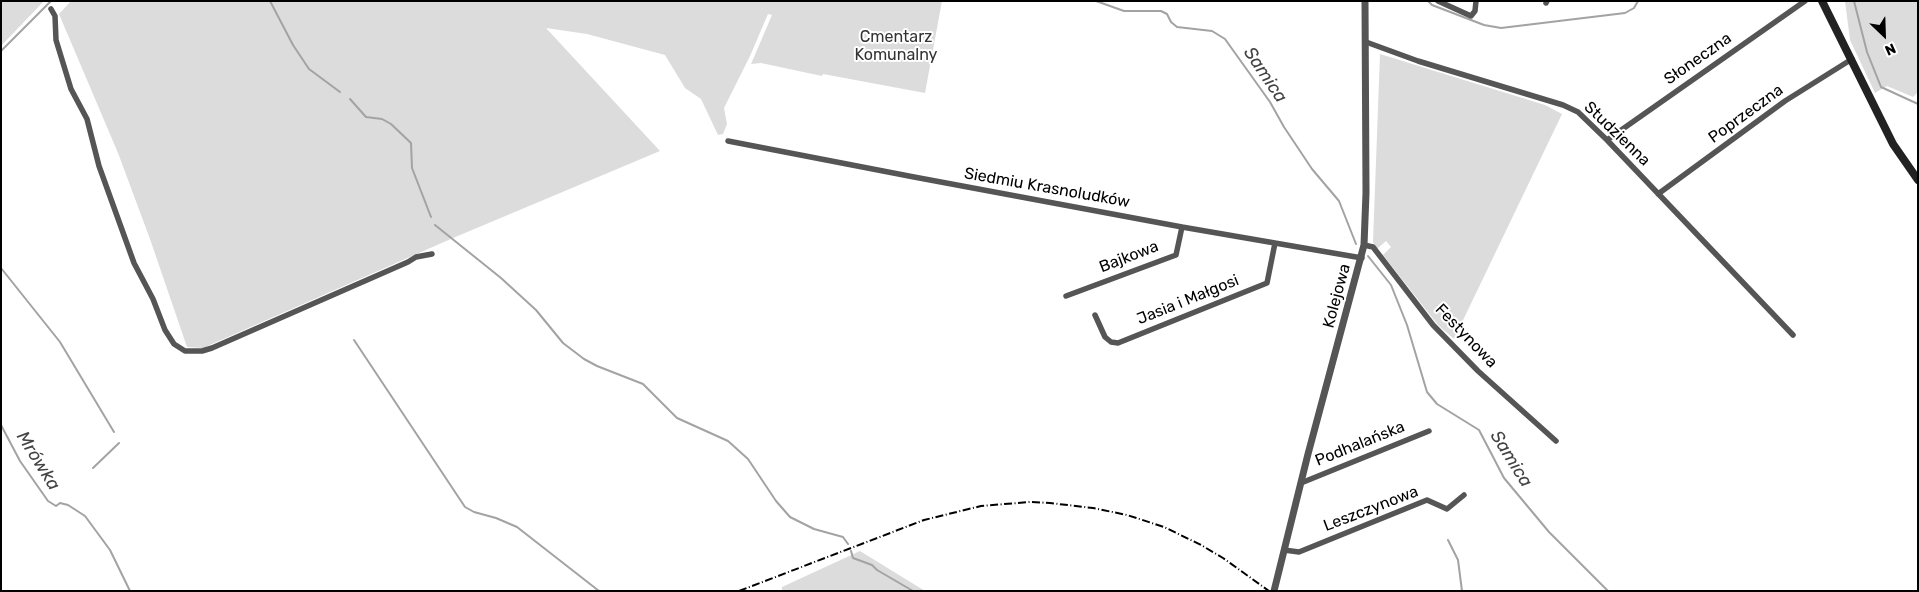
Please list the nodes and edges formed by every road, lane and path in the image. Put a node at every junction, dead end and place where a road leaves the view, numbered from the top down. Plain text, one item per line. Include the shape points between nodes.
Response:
1 (1366, 1) edge
2 (1438, 1) edge
3 (1476, 1) edge
4 (1805, 1) edge
5 (1822, 1) edge
6 (51, 9) dead end
7 (1366, 42) junction
8 (1852, 59) junction
9 (728, 140) dead end
10 (1607, 140) junction
11 (1918, 180) edge
12 (1658, 194) junction
13 (1182, 227) junction
14 (1275, 243) junction
15 (1364, 245) junction
16 (432, 254) dead end
17 (1362, 258) junction
18 (1066, 296) dead end
19 (1095, 315) dead end
20 (1793, 335) dead end
21 (1429, 431) dead end
22 (1556, 441) dead end
23 (1301, 483) junction
24 (1464, 495) dead end
25 (1284, 550) junction
26 (1274, 591) edge

1 - 7 street, Kolejowa
2 - 3 street via 1471,16
4 - 10 street, Słoneczna
5 - 8 main road
6 - 16 street via 68,81 88,119 99,166 134,263 174,344 185,351 212,348 416,257
7 - 10 street, Studzienna via 1563,105 1578,112
7 - 15 street, Kolejowa
8 - 11 main road via 1893,144
8 - 12 street, Poprzeczna via 1785,102
9 - 13 street, Siedmiu Krasnoludków
10 - 12 street, Studzienna
12 - 20 street, Studzienna
13 - 14 street, Siedmiu Krasnoludków
13 - 18 street, Bajkowa via 1176,254
14 - 17 street, Siedmiu Krasnoludków
14 - 19 street, Jasia i Małgosi via 1267,282 1118,343 1105,337
15 - 17 street, Kolejowa
15 - 22 street, Festynowa via 1373,248 1433,325 1478,371
17 - 23 street, Kolejowa
21 - 23 street, Podhalańska
23 - 25 street, Kolejowa
24 - 25 street, Leszczynowa via 1447,509 1427,500 1299,552
25 - 26 street, Kolejowa

